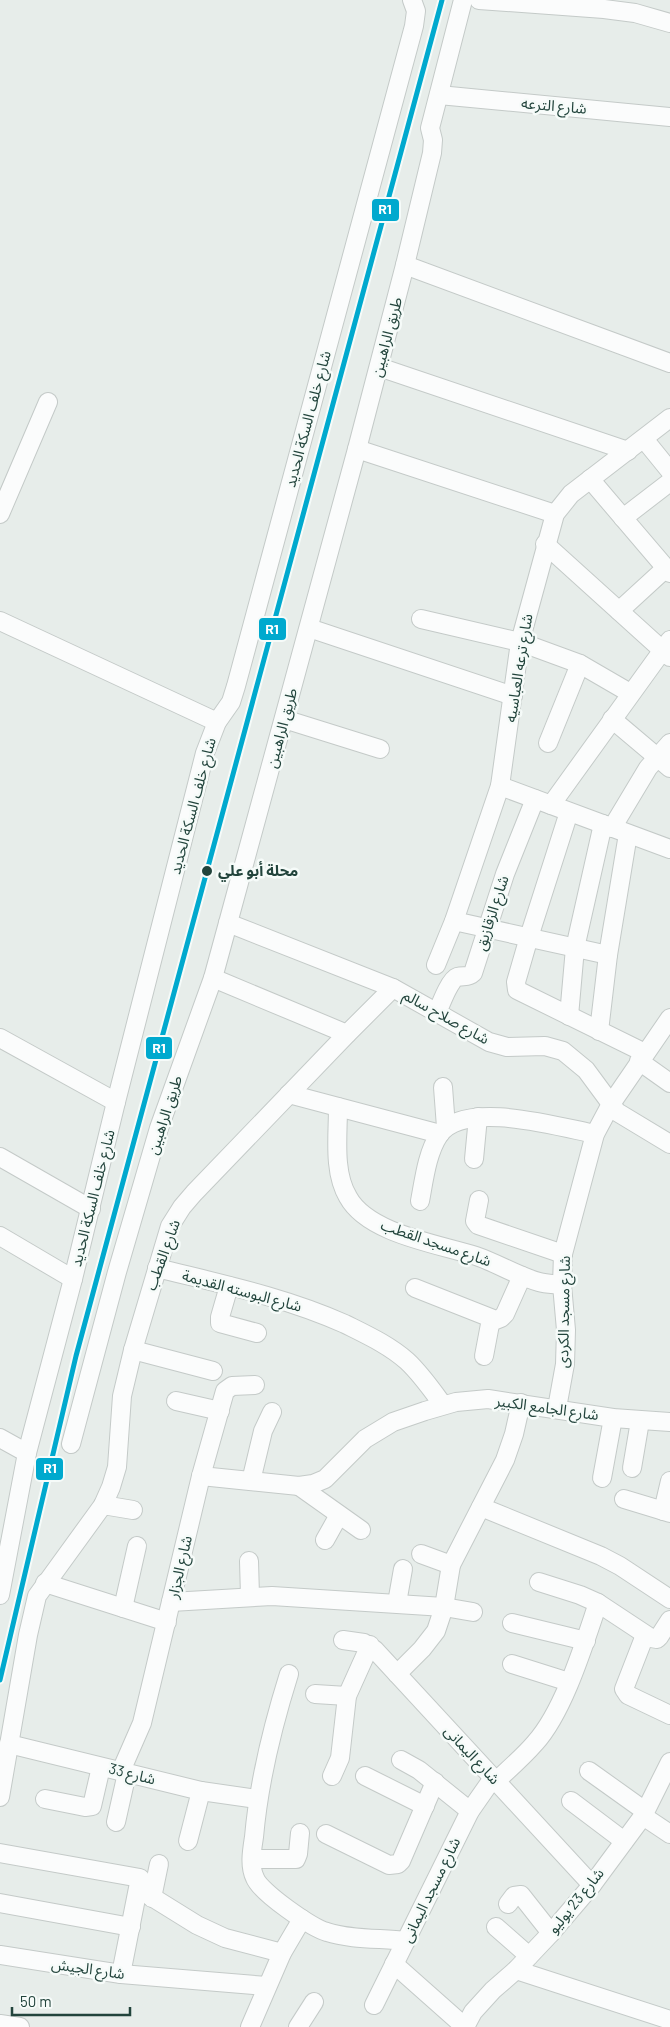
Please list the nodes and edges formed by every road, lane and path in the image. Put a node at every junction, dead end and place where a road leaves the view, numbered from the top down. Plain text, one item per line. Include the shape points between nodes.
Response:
1 (412, 0) edge
2 (479, 0) edge
3 (462, 2) edge
4 (670, 23) edge
5 (439, 95) junction
6 (670, 117) edge
7 (406, 266) junction
8 (670, 363) edge
9 (379, 367) junction
10 (48, 402) dead end
11 (670, 418) edge
12 (644, 439) junction
13 (358, 449) junction
14 (628, 451) junction
15 (670, 471) edge
16 (590, 479) junction
17 (670, 482) edge
18 (0, 514) edge
19 (555, 514) junction
20 (623, 518) junction
21 (546, 544) junction
22 (668, 570) edge
23 (619, 611) junction
24 (421, 619) dead end
25 (0, 621) edge
26 (309, 628) junction
27 (520, 642) junction
28 (667, 649) edge
29 (580, 664) junction
30 (630, 693) junction
31 (513, 696) junction
32 (284, 719) junction
33 (612, 719) junction
34 (217, 722) junction
35 (548, 743) dead end
36 (670, 743) edge
37 (380, 749) dead end
38 (664, 763) edge
39 (500, 786) junction
40 (543, 802) junction
41 (569, 812) junction
42 (615, 828) junction
43 (670, 849) edge
44 (454, 921) junction
45 (228, 923) junction
46 (487, 928) junction
47 (529, 938) junction
48 (576, 948) junction
49 (608, 955) junction
50 (436, 965) dead end
51 (212, 978) junction
52 (393, 988) junction
53 (437, 1013) junction
54 (569, 1016) junction
55 (669, 1023) edge
56 (599, 1031) junction
57 (347, 1034) junction
58 (0, 1038) edge
59 (642, 1057) junction
60 (670, 1083) edge
61 (444, 1087) dead end
62 (289, 1094) junction
63 (116, 1102) junction
64 (611, 1104) junction
65 (338, 1108) junction
66 (478, 1117) junction
67 (443, 1130) junction
68 (595, 1134) junction
69 (670, 1144) edge
70 (0, 1156) edge
71 (474, 1159) dead end
72 (479, 1200) dead end
73 (420, 1201) dead end
74 (91, 1209) junction
75 (0, 1236) edge
76 (563, 1254) junction
77 (156, 1268) junction
78 (522, 1276) junction
79 (73, 1280) junction
80 (562, 1285) junction
81 (229, 1286) junction
82 (414, 1288) dead end
83 (491, 1319) junction
84 (257, 1333) dead end
85 (133, 1350) junction
86 (484, 1356) dead end
87 (213, 1372) dead end
88 (255, 1385) dead end
89 (176, 1401) dead end
90 (521, 1403) junction
91 (443, 1405) junction
92 (557, 1408) junction
93 (220, 1411) junction
94 (272, 1412) dead end
95 (613, 1418) junction
96 (640, 1421) junction
97 (670, 1421) edge
98 (0, 1438) edge
99 (71, 1444) dead end
100 (27, 1453) junction
101 (632, 1468) dead end
102 (201, 1476) junction
103 (602, 1478) dead end
104 (670, 1480) edge
105 (251, 1481) junction
106 (299, 1486) junction
107 (624, 1498) dead end
108 (103, 1504) junction
109 (481, 1507) junction
110 (132, 1510) dead end
111 (667, 1512) edge
112 (339, 1515) junction
113 (361, 1530) dead end
114 (325, 1540) dead end
115 (137, 1546) dead end
116 (421, 1554) dead end
117 (3, 1560) edge
118 (249, 1561) dead end
119 (451, 1565) junction
120 (403, 1569) dead end
121 (539, 1582) dead end
122 (45, 1583) junction
123 (0, 1595) edge
124 (250, 1596) junction
125 (670, 1600) edge
126 (171, 1602) junction
127 (397, 1603) junction
128 (598, 1603) junction
129 (444, 1607) junction
130 (124, 1608) junction
131 (473, 1612) dead end
132 (670, 1620) edge
133 (167, 1622) junction
134 (512, 1622) dead end
135 (645, 1635) junction
136 (343, 1640) dead end
137 (586, 1641) junction
138 (370, 1645) junction
139 (512, 1664) dead end
140 (289, 1674) dead end
141 (397, 1674) junction
142 (569, 1682) junction
143 (315, 1694) dead end
144 (347, 1696) junction
145 (670, 1715) edge
146 (9, 1744) junction
147 (401, 1760) dead end
148 (670, 1762) edge
149 (101, 1767) junction
150 (589, 1771) dead end
151 (124, 1772) junction
152 (332, 1776) dead end
153 (365, 1776) dead end
154 (495, 1779) junction
155 (435, 1782) junction
156 (201, 1791) junction
157 (0, 1797) edge
158 (46, 1799) dead end
159 (257, 1799) junction
160 (571, 1801) dead end
161 (425, 1806) junction
162 (470, 1811) junction
163 (644, 1814) junction
164 (116, 1822) dead end
165 (300, 1833) dead end
166 (326, 1834) dead end
167 (670, 1834) edge
168 (188, 1841) dead end
169 (624, 1841) junction
170 (0, 1854) edge
171 (159, 1864) dead end
172 (252, 1865) junction
173 (592, 1885) junction
174 (144, 1889) junction
175 (0, 1903) edge
176 (508, 1904) dead end
177 (302, 1919) junction
178 (131, 1927) junction
179 (496, 1927) dead end
180 (551, 1933) junction
181 (406, 1941) junction
182 (282, 1954) junction
183 (0, 1955) edge
184 (529, 1956) junction
185 (394, 1964) junction
186 (516, 1970) junction
187 (121, 1974) junction
188 (267, 1986) junction
189 (314, 2002) dead end
190 (374, 2005) dead end
191 (670, 2020) edge
192 (0, 2024) edge
193 (255, 2025) edge
194 (20, 2027) edge
195 (298, 2027) edge
196 (465, 2027) edge

1 - 34 street, شارع خلف السكة الحديد via 416,11 414,26 236,686 231,702
2 - 4 street via 604,9 635,13
3 - 5 street, طريق الراهبين
5 - 6 street, شارع الترعه
5 - 7 street, طريق الراهبين via 430,128 432,152
7 - 8 street
7 - 9 street, طريق الراهبين
9 - 13 street, طريق الراهبين
9 - 14 street
10 - 18 street
11 - 12 street, شارع ترعه العباسيه
12 - 14 street, شارع ترعه العباسيه
12 - 15 street
13 - 19 street
13 - 26 street, طريق الراهبين
14 - 16 street, شارع ترعه العباسيه
16 - 19 street, شارع ترعه العباسيه via 571,494
16 - 20 street
17 - 20 street
19 - 21 street, شارع ترعه العباسيه
20 - 22 street
21 - 23 street
21 - 27 street, شارع ترعه العباسيه
22 - 23 street
23 - 28 street
24 - 27 street
25 - 34 street
26 - 31 street
26 - 32 street, طريق الراهبين
27 - 29 street
27 - 31 street, شارع ترعه العباسيه
28 - 30 street, شارع الزقازيق
29 - 30 street
29 - 35 street
30 - 33 street, شارع الزقازيق
31 - 39 street, شارع ترعه العباسيه
32 - 37 street
32 - 45 street, طريق الراهبين
33 - 38 street
33 - 40 street, شارع الزقازيق
34 - 63 street, شارع خلف السكة الحديد via 205,753
36 - 38 street
38 - 42 street via 648,768
39 - 40 street
39 - 44 street, شارع ترعه العباسيه
40 - 41 street
40 - 46 street, شارع الزقازيق via 505,874
41 - 42 street
41 - 47 street
42 - 43 street
42 - 48 street
42 - 49 street
44 - 46 street
44 - 50 street, شارع ترعه العباسيه
45 - 51 street, طريق الراهبين
45 - 52 street, شارع صلاح سالم
46 - 47 street
46 - 53 street, شارع الزقازيق via 473,973 453,979
47 - 48 street
47 - 54 street via 516,982 517,990
48 - 49 street
48 - 54 street
49 - 56 street
51 - 57 street
51 - 99 street, طريق الراهبين via 159,1128
52 - 53 street, شارع صلاح سالم
52 - 57 street, شارع القطب
53 - 64 street, شارع صلاح سالم via 489,1042 507,1047 545,1046 563,1051 586,1070
54 - 56 street
55 - 59 street, شارع مسجد الكردى
56 - 59 street
57 - 62 street, شارع القطب
58 - 63 street
59 - 60 street
59 - 64 street, شارع مسجد الكردى
61 - 67 street
62 - 65 street
62 - 77 street, شارع القطب via 182,1207 170,1226
63 - 74 street, شارع خلف السكة الحديد
64 - 68 street, شارع مسجد الكردى
64 - 69 street, شارع صلاح سالم via 617,1112
65 - 67 street
65 - 78 street, شارع مسجد القطب via 339,1174 347,1197 360,1214 381,1226 476,1256
66 - 67 street via 459,1121
66 - 68 street via 512,1118
66 - 71 street
67 - 73 street via 434,1145
68 - 76 street, شارع مسجد الكردى
70 - 74 street
72 - 76 street via 475,1220 478,1226
74 - 79 street, شارع خلف السكة الحديد
75 - 79 street
76 - 80 street, شارع مسجد الكردى
77 - 81 street, شارع البوسته القديمة
77 - 85 street, شارع القطب
78 - 80 street, شارع مسجد القطب via 540,1283
78 - 83 street via 505,1314
79 - 100 street, شارع خلف السكة الحديد
80 - 92 street, شارع مسجد الكردى via 565,1364
81 - 84 street via 220,1323
81 - 91 street, شارع البوسته القديمة via 277,1297 319,1312 385,1344 414,1368
82 - 83 street
83 - 86 street
85 - 87 street
85 - 108 street, شارع القطب via 122,1396 117,1467
88 - 93 street, شارع الجزار via 228,1388
89 - 93 street
90 - 91 street, شارع الجامع الكبير via 488,1399
90 - 92 street, شارع الجامع الكبير
90 - 109 street via 505,1460
91 - 106 street, شارع الجامع الكبير via 393,1422 365,1439 325,1479
92 - 95 street, شارع الجامع الكبير
93 - 102 street, شارع الجزار
94 - 105 street via 263,1431
95 - 96 street, شارع الجامع الكبير
95 - 103 street
96 - 97 street, شارع الجامع الكبير
96 - 101 street
98 - 100 street
100 - 117 street, شارع خلف السكة الحديد
102 - 105 street
102 - 126 street, شارع الجزار
104 - 111 street
105 - 106 street
106 - 112 street
107 - 111 street
108 - 110 street
108 - 122 street, شارع القطب
109 - 119 street
109 - 125 street via 601,1556
112 - 113 street
112 - 114 street
115 - 130 street
116 - 119 street
117 - 123 street, شارع خلف السكة الحديد
118 - 124 street
119 - 129 street
120 - 127 street
121 - 128 street
122 - 130 street
122 - 146 street via 37,1596 31,1619
124 - 126 street
124 - 127 street
126 - 133 street, شارع الجزار
127 - 129 street
128 - 135 street
128 - 137 street, شارع مسجد اليمانى
129 - 131 street
129 - 141 street via 436,1631
130 - 133 street
132 - 135 street via 657,1639
133 - 151 street, شارع الجزار via 142,1723
134 - 137 street
135 - 145 street via 624,1689 628,1695
136 - 138 street
137 - 142 street, شارع مسجد اليمانى
138 - 141 street, شارع اليمانى
138 - 144 street
139 - 142 street
140 - 159 street via 263,1763
141 - 154 street, شارع اليمانى
142 - 154 street, شارع مسجد اليمانى via 551,1720 536,1742
143 - 144 street
144 - 152 street via 340,1758
146 - 149 street, شارع 33
146 - 157 street
147 - 155 street
148 - 163 street, شارع 23 يوليو
149 - 151 street, شارع 33
149 - 158 street via 92,1806 85,1808
150 - 163 street
151 - 156 street, شارع 33
151 - 164 street, شارع الجزار
153 - 161 street
154 - 162 street, شارع مسجد اليمانى
154 - 173 street, شارع اليمانى
155 - 161 street
155 - 162 street
156 - 159 street, شارع 33
156 - 168 street
159 - 172 street
160 - 169 street
161 - 166 street via 402,1861 394,1866
162 - 181 street, شارع مسجد اليمانى
163 - 167 street
163 - 169 street, شارع 23 يوليو
165 - 172 street via 296,1859
169 - 173 street, شارع 23 يوليو
170 - 174 street via 139,1878
171 - 174 street
172 - 177 street via 254,1878 262,1888
173 - 180 street, شارع 23 يوليو
174 - 178 street
174 - 182 street via 197,1926 225,1938
175 - 178 street
176 - 180 street via 514,1896 520,1895
177 - 181 street via 326,1932
177 - 182 street
178 - 187 street
179 - 184 street
180 - 184 street, شارع 23 يوليو
181 - 185 street, شارع مسجد اليمانى
182 - 188 street
183 - 187 street, شارع الجيش
184 - 186 street, شارع 23 يوليو
185 - 190 street, شارع مسجد اليمانى
185 - 196 street
186 - 191 street
186 - 196 street, شارع 23 يوليو via 473,2012
187 - 188 street, شارع الجيش
188 - 193 street
189 - 195 street
192 - 194 street

